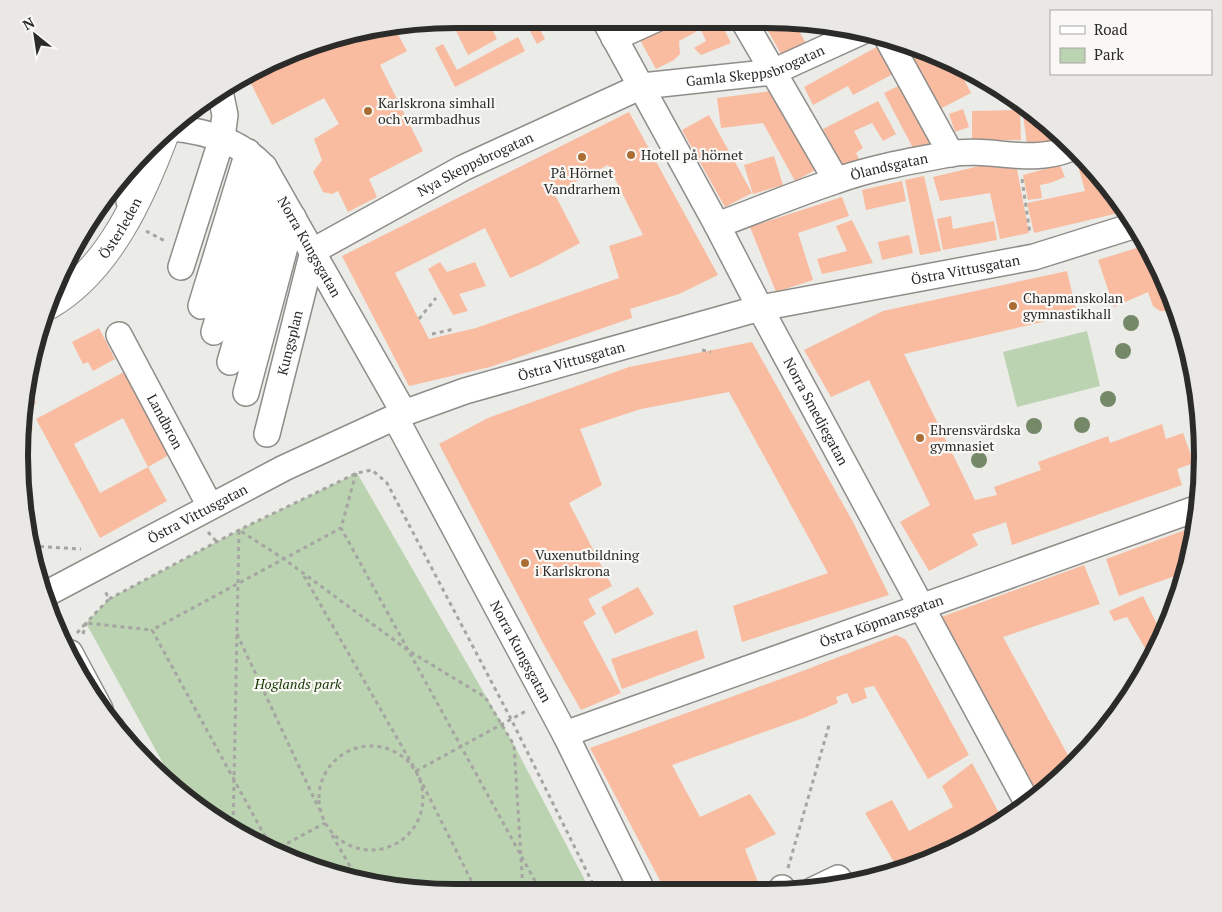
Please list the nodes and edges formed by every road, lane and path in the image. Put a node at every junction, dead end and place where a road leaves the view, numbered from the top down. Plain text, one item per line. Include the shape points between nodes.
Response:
1 (609, 28) edge
2 (748, 28) edge
3 (851, 36) edge
4 (892, 46) edge
5 (773, 72) junction
6 (642, 86) junction
7 (221, 98) edge
8 (180, 129) edge
9 (222, 138) junction
10 (1066, 150) edge
11 (951, 154) junction
12 (1019, 157) junction
13 (256, 160) junction
14 (143, 163) edge
15 (836, 180) junction
16 (279, 194) junction
17 (293, 216) junction
18 (717, 225) junction
19 (1128, 228) edge
20 (313, 251) junction
21 (1034, 257) junction
22 (180, 267) dead end
23 (58, 298) edge
24 (436, 298) dead end
25 (201, 306) dead end
26 (760, 308) junction
27 (419, 319) dead end
28 (454, 329) dead end
29 (214, 332) dead end
30 (432, 334) dead end
31 (119, 336) dead end
32 (230, 362) dead end
33 (246, 393) dead end
34 (400, 415) junction
35 (267, 434) dead end
36 (356, 473) junction
37 (210, 506) junction
38 (1191, 510) edge
39 (341, 528) junction
40 (239, 530) junction
41 (37, 546) edge
42 (284, 559) junction
43 (95, 570) junction
44 (302, 573) junction
45 (238, 583) junction
46 (50, 592) edge
47 (109, 599) junction
48 (920, 607) junction
49 (86, 623) junction
50 (152, 630) junction
51 (237, 633) junction
52 (75, 643) edge
53 (410, 651) junction
54 (103, 699) edge
55 (547, 700) junction
56 (511, 719) junction
57 (830, 722) dead end
58 (501, 725) junction
59 (565, 734) junction
60 (462, 746) junction
61 (416, 771) junction
62 (234, 778) junction
63 (1025, 798) edge
64 (233, 821) edge
65 (325, 824) junction
66 (267, 841) edge
67 (281, 847) edge
68 (521, 854) junction
69 (353, 872) edge
70 (473, 884) edge
71 (523, 884) edge
72 (537, 884) edge
73 (593, 884) edge
74 (639, 884) edge
75 (783, 884) edge

1 - 6 street, Norra Smedjegatan
2 - 5 street
3 - 5 street, Gamla Skeppsbrogatan
4 - 11 street
5 - 6 street, Gamla Skeppsbrogatan
5 - 15 street
6 - 18 street, Norra Smedjegatan
6 - 20 street, Nya Skeppsbrogatan via 463,168
7 - 9 street via 225,115
8 - 9 street
9 - 13 street
9 - 22 street
10 - 12 street, Ölandsgatan
11 - 12 street, Ölandsgatan via 985,151
11 - 15 street, Ölandsgatan
12 - 21 path
13 - 16 street, Norra Kungsgatan
13 - 25 street via 227,219
13 - 29 street
14 - 23 main road, Österleden via 125,220 83,277
15 - 18 street, Ölandsgatan
16 - 17 street, Norra Kungsgatan
16 - 32 street
17 - 20 street, Norra Kungsgatan
17 - 33 street
18 - 26 street, Norra Smedjegatan
19 - 21 street, Östra Vittusgatan
20 - 34 street, Norra Kungsgatan
20 - 35 street, Kungsplan
21 - 26 street, Östra Vittusgatan
24 - 27 path
26 - 34 street, Östra Vittusgatan via 465,391
26 - 48 street, Norra Smedjegatan
28 - 30 path
31 - 37 street, Landbron
34 - 37 street, Östra Vittusgatan
34 - 55 street, Norra Kungsgatan
36 - 39 path
36 - 40 path
36 - 56 path via 372,470 388,483
37 - 43 street, Östra Vittusgatan
38 - 48 street, Östra Köpmansgatan
39 - 42 path
39 - 53 path
40 - 42 path
40 - 45 path
40 - 47 path
41 - 43 path via 81,548
42 - 44 path
42 - 45 path
43 - 46 street, Östra Vittusgatan
43 - 47 path
44 - 53 path
44 - 61 path
45 - 50 path
45 - 51 path
47 - 49 path
48 - 59 street, Östra Köpmansgatan
48 - 63 street, Norra Smedjegatan
49 - 50 path
49 - 52 path
49 - 52 path
50 - 62 path
51 - 62 path
51 - 65 path
52 - 54 street
53 - 58 path via 485,697
53 - 60 path
55 - 56 path
55 - 59 street, Norra Kungsgatan
56 - 58 path
56 - 73 path
57 - 75 path
58 - 60 path
58 - 68 path via 514,745
59 - 74 street, Norra Kungsgatan
60 - 61 path
60 - 68 path
61 - 65 path via 406,758 392,750 360,747 345,753 323,776 319,792
61 - 65 path via 424,803 415,826 398,844 382,850 365,851 335,837
61 - 70 path
62 - 64 path
62 - 66 path
65 - 67 path
65 - 69 path
68 - 71 path
68 - 72 path

